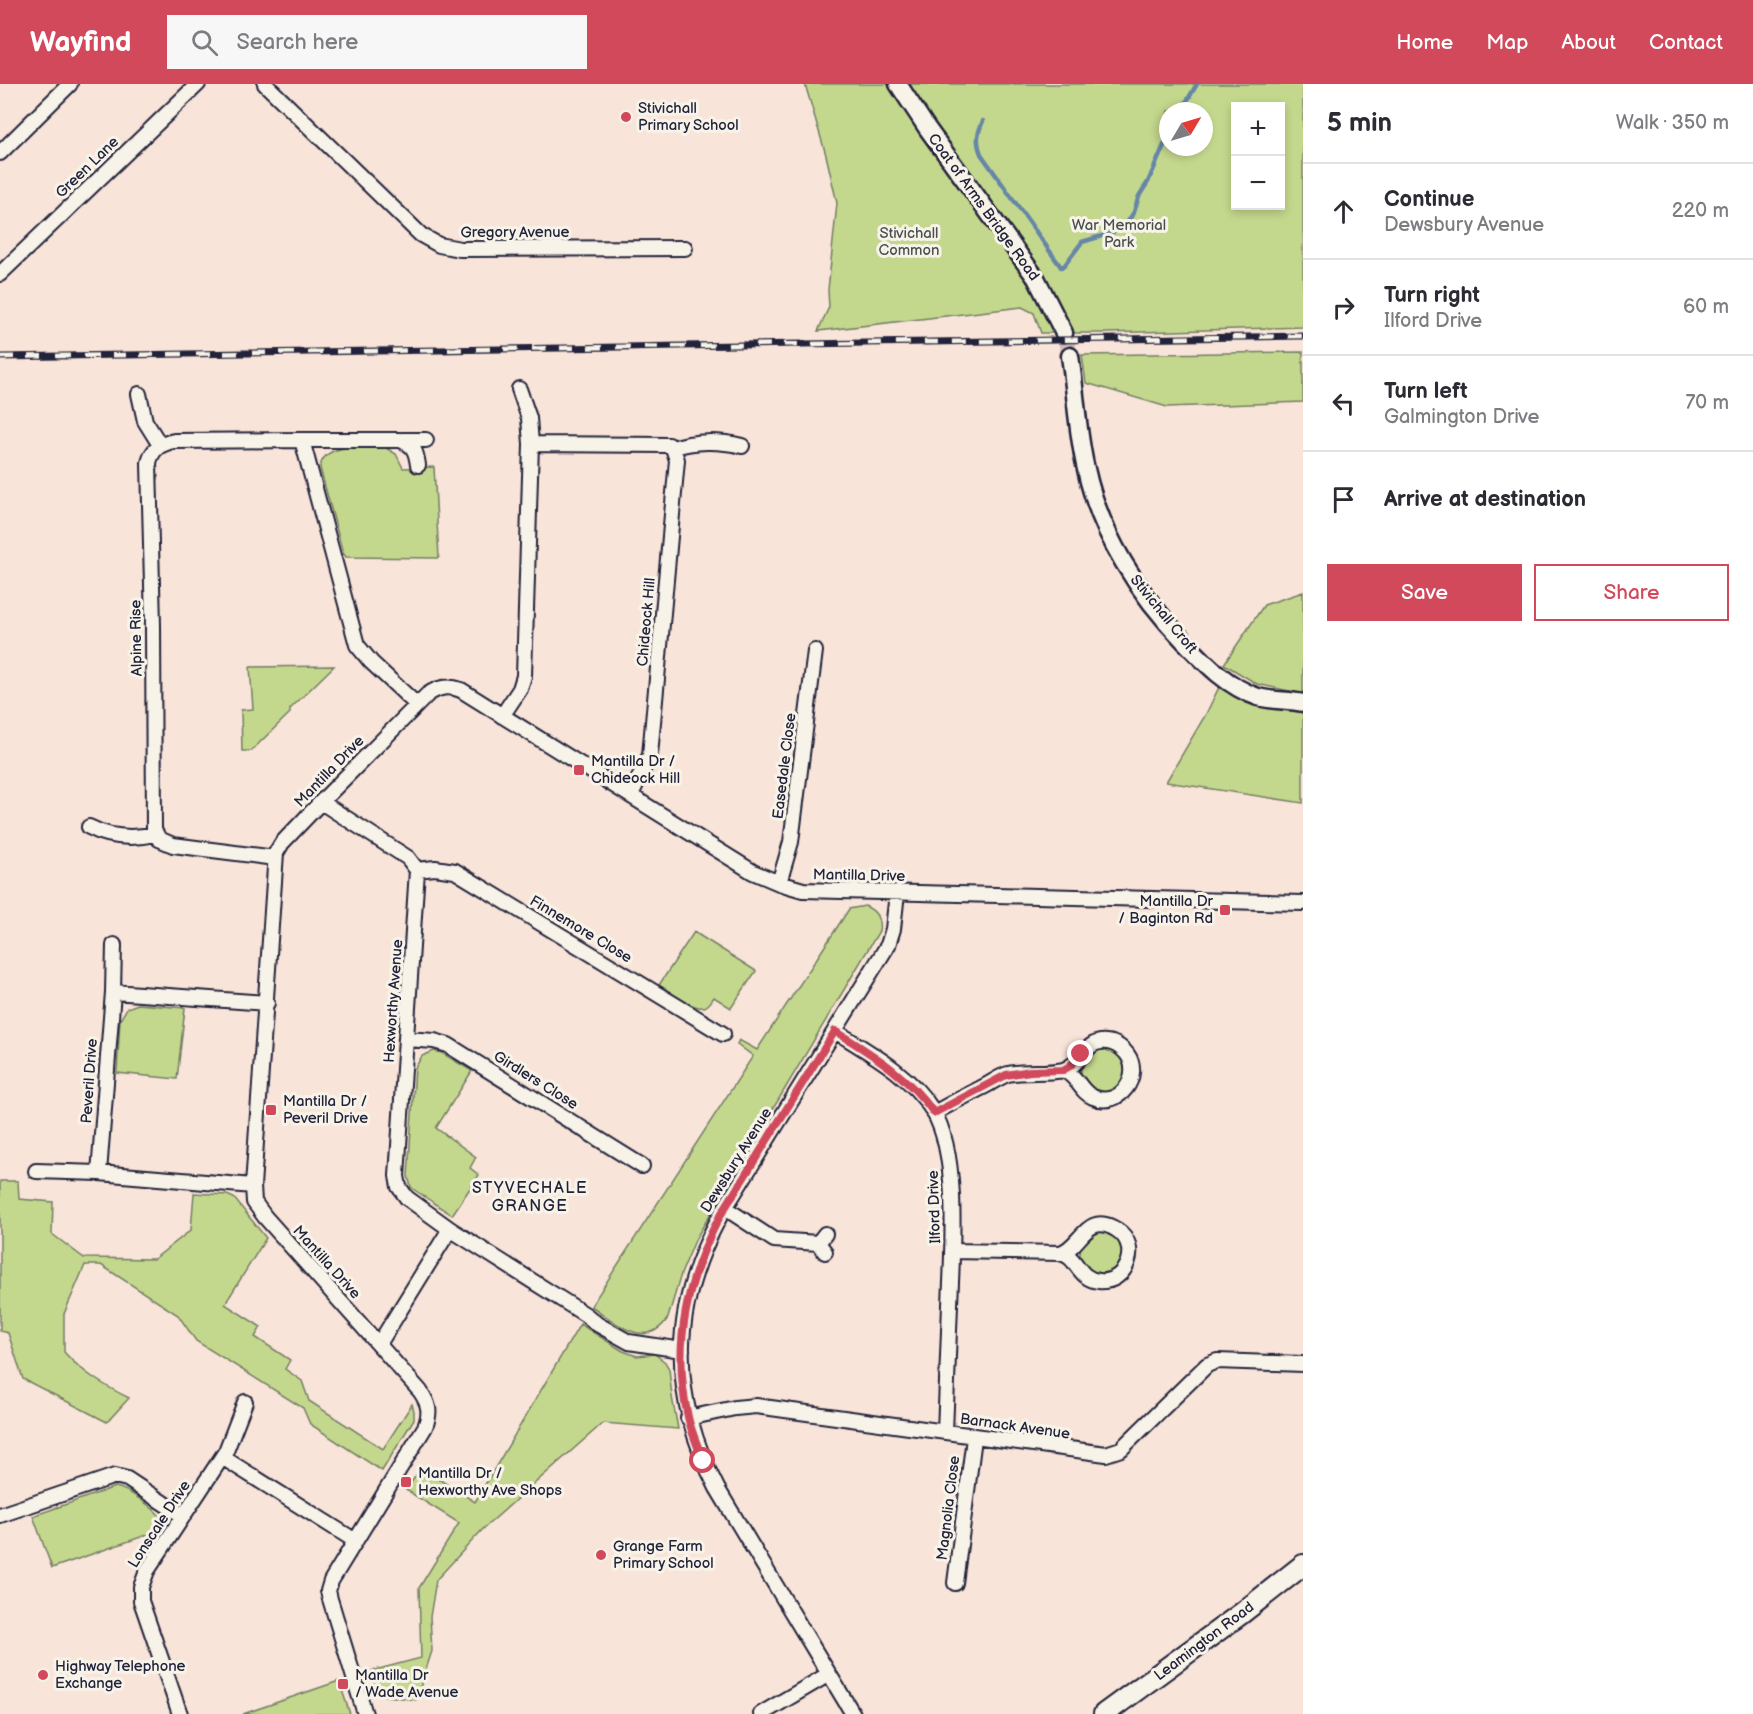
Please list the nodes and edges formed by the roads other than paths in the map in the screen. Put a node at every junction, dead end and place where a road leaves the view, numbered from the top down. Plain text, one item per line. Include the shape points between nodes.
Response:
1 (70, 84) edge
2 (198, 84) edge
3 (265, 84) edge
4 (898, 84) edge
5 (0, 153) edge
6 (685, 248) dead end
7 (0, 274) edge
8 (1064, 333) tunnel mouth
9 (1070, 356) tunnel mouth
10 (519, 389) dead end
11 (139, 394) dead end
12 (302, 440) junction
13 (400, 440) junction
14 (426, 440) dead end
15 (531, 444) junction
16 (160, 445) junction
17 (742, 446) dead end
18 (673, 448) junction
19 (418, 465) dead end
20 (815, 651) dead end
21 (1303, 703) edge
22 (417, 705) junction
23 (502, 716) junction
24 (631, 795) junction
25 (321, 802) junction
26 (89, 826) dead end
27 (156, 834) junction
28 (275, 858) junction
29 (417, 870) junction
30 (779, 883) junction
31 (897, 893) junction
32 (1303, 903) edge
33 (114, 945) dead end
34 (112, 992) junction
35 (267, 1003) junction
36 (835, 1031) junction
37 (723, 1034) dead end
38 (407, 1039) junction
39 (1063, 1070) junction
40 (934, 1113) junction
41 (642, 1166) dead end
42 (36, 1170) dead end
43 (99, 1173) junction
44 (253, 1186) junction
45 (725, 1208) junction
46 (450, 1228) junction
47 (822, 1243) dead end
48 (952, 1251) junction
49 (1060, 1253) junction
50 (379, 1344) junction
51 (682, 1350) junction
52 (1303, 1364) edge
53 (245, 1402) dead end
54 (688, 1418) junction
55 (945, 1432) junction
56 (974, 1438) junction
57 (222, 1457) junction
58 (0, 1515) edge
59 (183, 1516) junction
60 (354, 1540) junction
61 (1301, 1570) edge
62 (955, 1583) dead end
63 (829, 1674) junction
64 (180, 1714) edge
65 (366, 1714) edge
66 (761, 1714) edge
67 (853, 1714) edge
68 (1104, 1714) edge

1 - 5 street
2 - 7 street, Green Lane
3 - 6 street, Gregory Avenue via 421,234 439,245 460,249
4 - 8 street, Coat of Arms Bridge Road via 1036,278
9 - 21 street, Stivichall Croft via 1091,491 1133,578 1180,637 1223,679 1258,697
10 - 15 street via 529,418
11 - 16 street via 145,421
12 - 13 street
12 - 16 street via 174,441
12 - 22 street via 357,645
13 - 14 street
13 - 19 street via 414,448
15 - 18 street via 663,444
15 - 23 street via 524,676
16 - 27 street, Alpine Rise via 149,463
17 - 18 street via 726,442
18 - 24 street, Chideock Hill via 677,460 650,754
20 - 30 street, Easedale Close via 791,842
22 - 23 street, Mantilla Drive via 434,690 447,686
22 - 25 street, Mantilla Drive
23 - 24 street, Mantilla Drive
24 - 30 street, Mantilla Drive via 753,872
25 - 28 street, Mantilla Drive via 282,843
25 - 29 street via 408,858
26 - 27 street via 98,832 136,838
27 - 28 street via 173,846
28 - 35 street, Mantilla Drive
29 - 37 street, Finnemore Close via 455,871
29 - 38 street, Hexworthy Avenue
30 - 31 street, Mantilla Drive via 812,891
31 - 32 street, Mantilla Drive
31 - 36 street, Dewsbury Avenue via 891,938
33 - 34 street, Peveril Drive
34 - 35 street
34 - 43 street, Peveril Drive
35 - 44 street, Mantilla Drive
36 - 40 street, Ilford Drive via 900,1074
36 - 45 street, Dewsbury Avenue
38 - 41 street, Girdlers Close via 448,1045
38 - 46 street, Hexworthy Avenue via 398,1184 407,1198
39 - 39 street via 1091,1046 1104,1042 1125,1051 1133,1073 1123,1091 1104,1099 1092,1097 1071,1073
39 - 40 street via 1006,1075
40 - 48 street, Ilford Drive via 946,1143 951,1178
42 - 43 street
43 - 44 street
44 - 50 street, Mantilla Drive via 254,1202 265,1217
45 - 47 street via 774,1240
45 - 51 street, Dewsbury Avenue via 706,1241 693,1276
46 - 50 street
46 - 51 street, Hexworthy Avenue via 629,1342
48 - 49 street
48 - 55 street, Ilford Drive
49 - 49 street via 1070,1249 1086,1230 1099,1225 1119,1231 1130,1252 1119,1276 1105,1281 1090,1279 1070,1256
50 - 60 street, Mantilla Drive via 420,1391 430,1411 425,1427
51 - 54 street, Dewsbury Avenue
52 - 56 street, Barnack Avenue via 1217,1361 1207,1365 1114,1453
53 - 57 street, Lonscale Drive
54 - 55 street, Barnack Avenue via 756,1406
54 - 63 street, Dewsbury Avenue via 717,1488
55 - 56 street, Barnack Avenue
56 - 62 street, Magnolia Close
57 - 59 street, Lonscale Drive
57 - 60 street
58 - 59 street via 115,1476 127,1479
59 - 64 street, Lonscale Drive via 142,1580 140,1594
60 - 65 street, Mantilla Drive via 328,1591
61 - 68 main road, Leamington Road
63 - 66 street
63 - 67 street, Dewsbury Avenue

